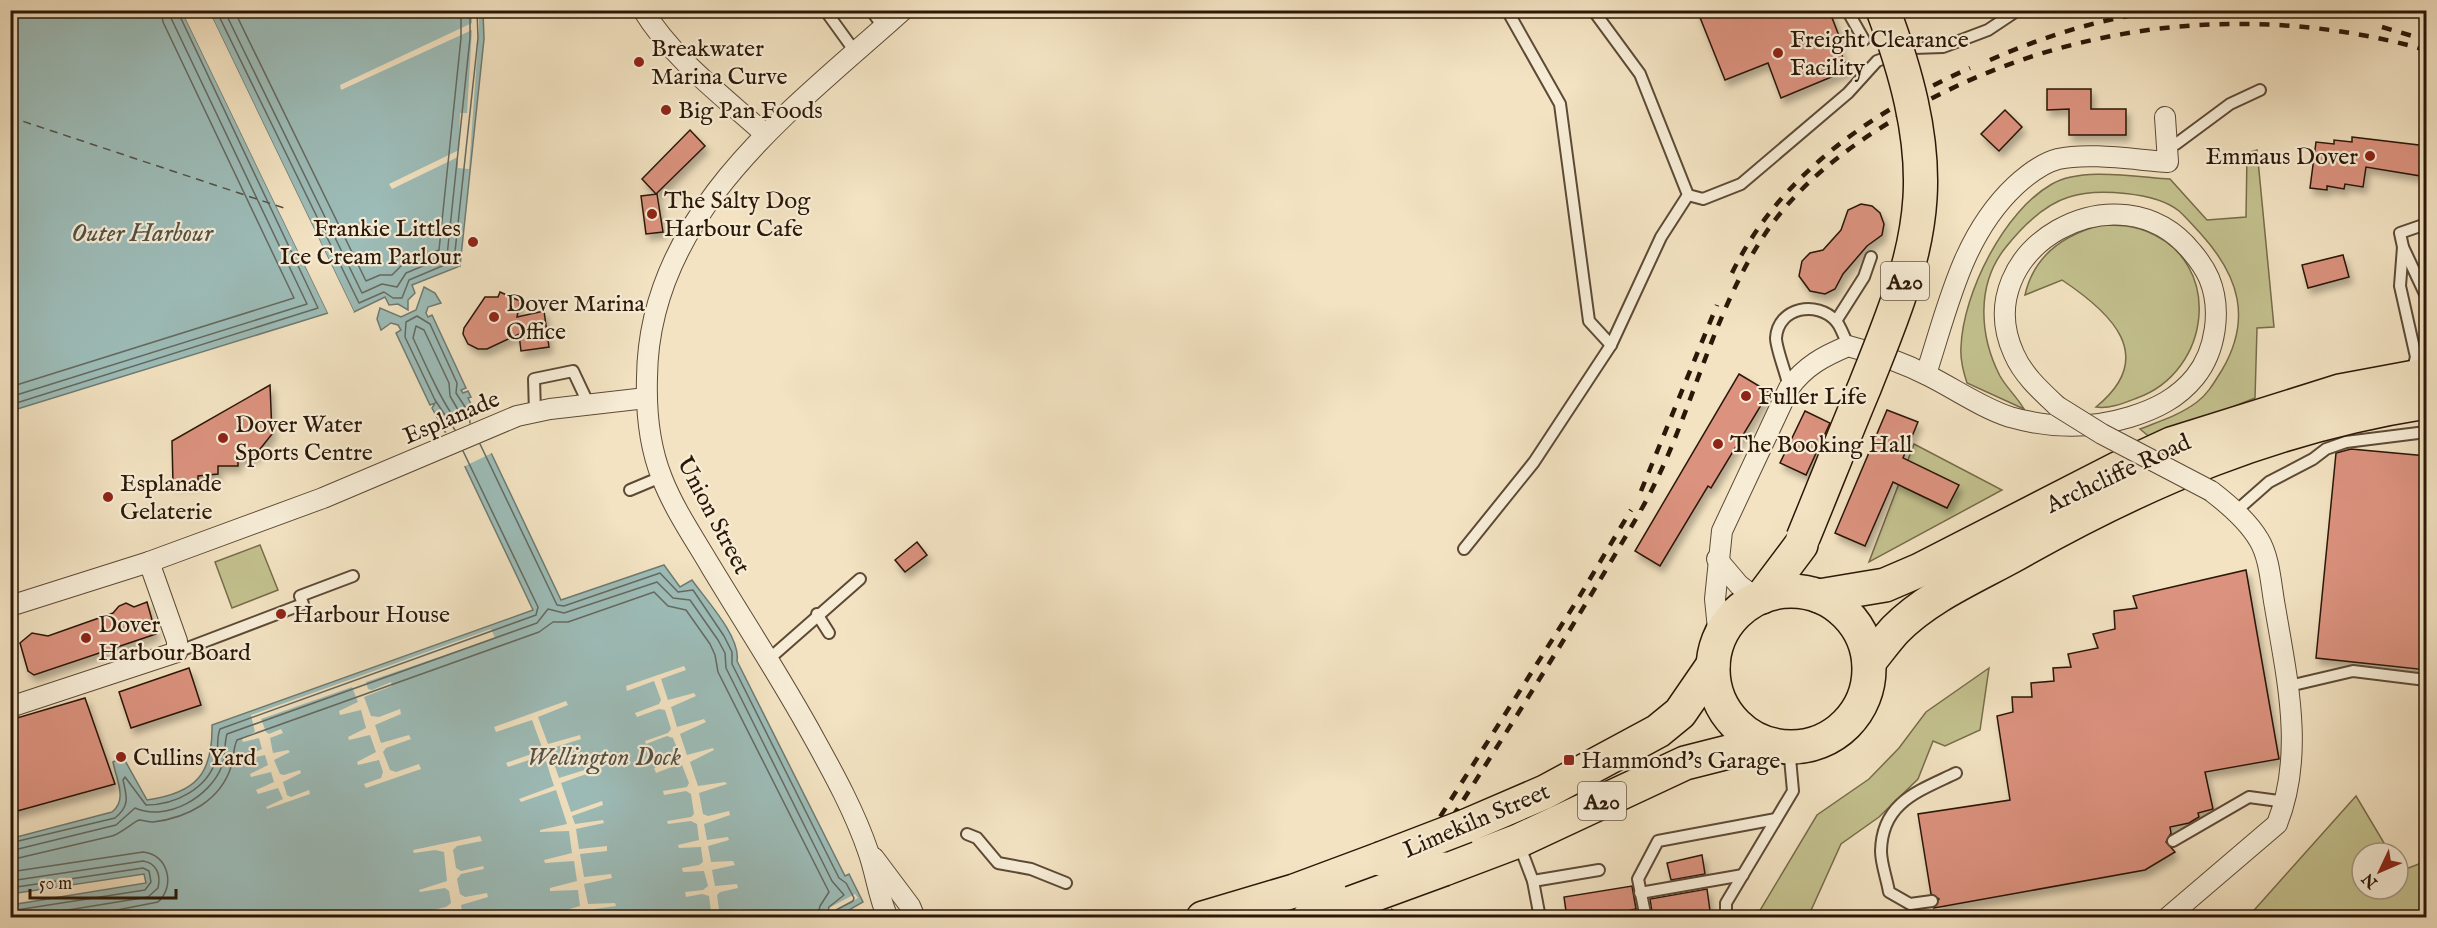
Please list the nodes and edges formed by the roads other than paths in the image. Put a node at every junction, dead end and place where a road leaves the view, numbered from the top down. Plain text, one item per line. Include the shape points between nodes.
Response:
1 (643, 10) edge
2 (825, 10) edge
3 (871, 10) edge
4 (903, 10) edge
5 (1507, 10) edge
6 (1593, 10) edge
7 (1847, 10) edge
8 (1883, 10) edge
9 (2018, 10) edge
10 (884, 28) junction
11 (1864, 40) dead end
12 (856, 53) junction
13 (2260, 90) dead end
14 (2165, 117) dead end
15 (765, 134) junction
16 (2167, 143) junction
17 (1688, 195) junction
18 (2427, 224) edge
19 (2403, 247) junction
20 (1870, 257) dead end
21 (2426, 296) edge
22 (1836, 321) junction
23 (1611, 345) junction
24 (1848, 346) junction
25 (1926, 374) junction
26 (2415, 377) edge
27 (1790, 388) junction
28 (646, 398) junction
29 (2427, 402) edge
30 (589, 405) junction
31 (526, 414) junction
32 (2427, 432) edge
33 (661, 477) junction
34 (630, 490) dead end
35 (2235, 512) junction
36 (1802, 541) junction
37 (1464, 549) dead end
38 (1717, 559) junction
39 (149, 562) junction
40 (353, 576) dead end
41 (860, 579) dead end
42 (1812, 594) junction
43 (1760, 598) junction
44 (10, 606) edge
45 (817, 614) junction
46 (829, 633) dead end
47 (177, 652) junction
48 (1716, 652) junction
49 (768, 659) junction
50 (1869, 662) junction
51 (2427, 680) edge
52 (2289, 686) junction
53 (10, 707) edge
54 (1777, 745) junction
55 (1956, 774) dead end
56 (2286, 802) junction
57 (1776, 819) junction
58 (967, 834) dead end
59 (1518, 841) junction
60 (2173, 841) dead end
61 (868, 851) junction
62 (1599, 870) dead end
63 (1743, 875) junction
64 (1533, 881) junction
65 (1066, 883) dead end
66 (1641, 892) junction
67 (1932, 901) dead end
68 (912, 912) edge
69 (1645, 916) edge
70 (888, 918) edge
71 (929, 918) edge
72 (1203, 918) edge
73 (1309, 918) edge
74 (1540, 918) edge
75 (1626, 918) edge
76 (1726, 918) edge
77 (2168, 918) edge

1 - 15 street via 679,55
2 - 12 lane
3 - 10 lane
4 - 10 street, Union Street
5 - 23 lane via 1560,104 1589,321
6 - 17 lane via 1640,74
7 - 11 lane
8 - 36 highway, A20, bridge via 1904,71 1919,141 1920,198 1905,279 1892,318
9 - 17 lane via 1988,30 1943,47 1913,48 1876,61 1848,93 1741,184 1703,199
10 - 12 street, Union Street
12 - 15 street, Union Street
13 - 16 lane via 2230,104 2176,144
14 - 16 street
15 - 28 street, Union Street via 707,204 667,278 650,336
16 - 25 street via 2168,162 2058,159 2040,166 2007,194 1989,213 1971,244
17 - 23 lane via 1661,237
18 - 19 lane via 2400,233
19 - 21 lane
19 - 26 lane via 2400,286 2416,357 2412,371
20 - 22 lane via 1864,277
22 - 24 lane
22 - 27 lane via 1821,311 1799,308 1779,327 1776,339
23 - 37 lane via 1534,462
24 - 25 street
24 - 27 street via 1812,363
25 - 35 street, bridge via 2009,416 2061,427 2095,425 2124,419 2168,401 2186,387 2209,354 2214,335 2214,294 2196,257 2159,223 2125,214 2106,214 2067,224 2033,249 2008,291 2005,321 2014,356 2026,375 2057,406 2102,434 2211,491
26 - 42 highway, Archcliffe Road via 2340,391 2171,444 1885,585
27 - 38 street via 1722,531
28 - 30 street, Esplanade
28 - 33 street, Union Street
29 - 50 highway, Archcliffe Road via 2350,415 2296,430 2151,484 2053,532 1932,601 1896,629
30 - 31 street, Esplanade
30 - 31 lane via 573,371 534,379
31 - 39 street, Esplanade via 323,498
32 - 35 lane via 2326,448 2269,482
33 - 34 lane
33 - 49 street, Union Street
35 - 52 street via 2260,541
36 - 42 highway, A20 via 1801,579
36 - 43 highway, A20
38 - 43 street via 1739,585
38 - 48 street
39 - 44 street, Esplanade
39 - 47 street via 177,641
40 - 47 lane via 300,596 303,604
41 - 45 lane
42 - 43 highway via 1774,593
42 - 50 highway via 1848,615 1865,645
43 - 48 highway via 1741,609
45 - 46 lane
45 - 49 lane
47 - 53 street
48 - 54 highway via 1717,693 1726,712 1740,728
48 - 72 highway, Limekiln Street / A20, bridge via 1680,713 1658,731 1545,792 1294,891
49 - 61 street, Union Street via 842,791
50 - 54 highway via 1865,695 1848,723 1821,742
51 - 52 lane via 2353,671
52 - 56 street via 2292,768
54 - 57 lane via 1793,791
54 - 59 highway, Limekiln Street / A20 via 1685,762
55 - 67 lane via 1906,797 1887,819 1881,851 1889,892 1910,904
56 - 60 lane via 2248,797
56 - 77 street via 2277,824
57 - 63 lane
57 - 66 lane via 1658,841 1638,879
58 - 65 lane via 977,838 998,863 1031,869
59 - 64 lane
59 - 73 highway, Limekiln Street / A20, bridge
61 - 68 street, Union Street
61 - 70 street, Union Street via 880,902
62 - 64 lane
63 - 66 lane
63 - 76 lane via 1726,903
64 - 74 lane
66 - 69 lane
68 - 71 street, Union Street
69 - 75 lane

